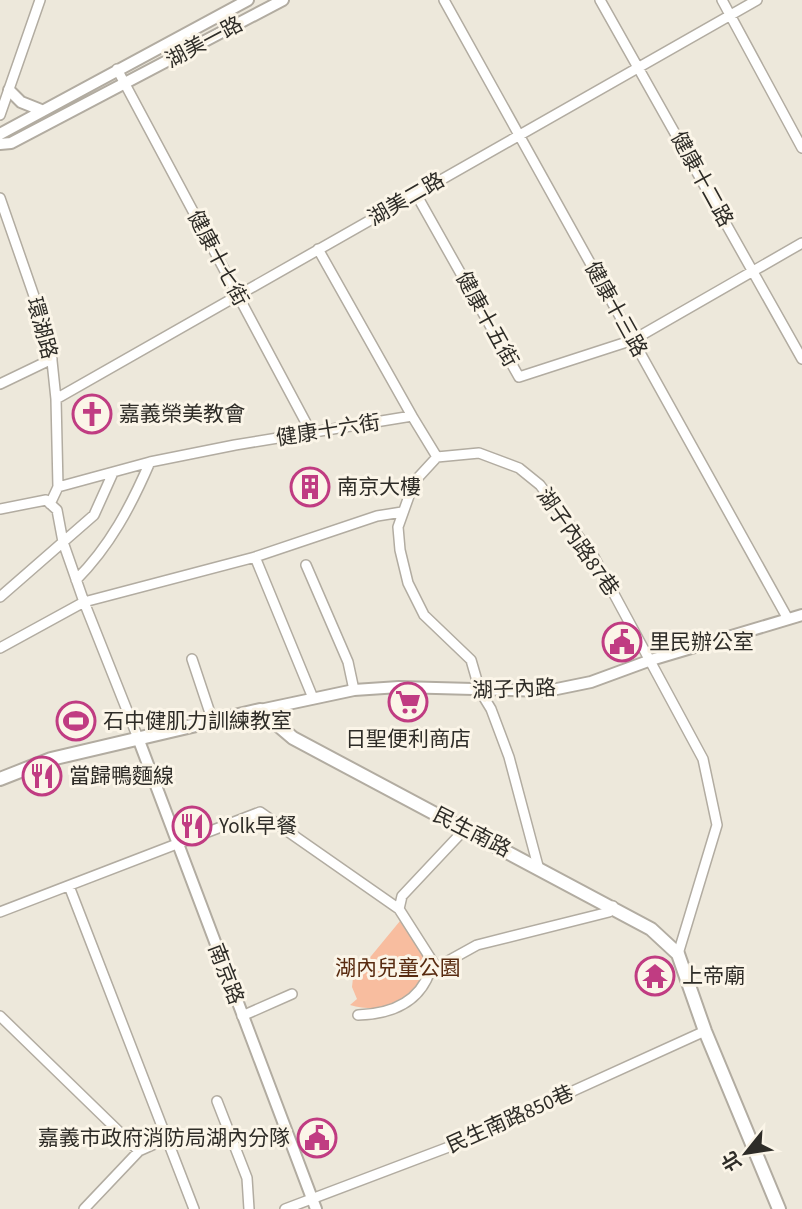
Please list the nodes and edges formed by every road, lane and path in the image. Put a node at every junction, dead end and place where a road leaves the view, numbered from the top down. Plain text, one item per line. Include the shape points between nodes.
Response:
1 (40, 0) edge
2 (248, 0) edge
3 (283, 0) edge
4 (444, 0) edge
5 (600, 0) edge
6 (722, 0) edge
7 (757, 0) edge
8 (730, 15) junction
9 (639, 67) junction
10 (117, 69) junction
11 (124, 83) junction
12 (9, 90) junction
13 (41, 110) junction
14 (0, 115) edge
15 (2, 132) edge
16 (520, 135) junction
17 (6, 143) edge
18 (802, 148) edge
19 (416, 194) junction
20 (0, 198) edge
21 (802, 243) edge
22 (318, 249) junction
23 (753, 271) junction
24 (238, 295) junction
25 (633, 340) junction
26 (52, 359) junction
27 (802, 359) edge
28 (0, 384) edge
29 (56, 398) junction
30 (412, 416) junction
31 (312, 433) junction
32 (437, 457) junction
33 (150, 462) junction
34 (112, 475) junction
35 (58, 487) junction
36 (50, 504) junction
37 (0, 509) edge
38 (402, 512) junction
39 (63, 542) junction
40 (255, 557) junction
41 (306, 565) dead end
42 (76, 580) junction
43 (0, 597) edge
44 (84, 602) junction
45 (802, 615) edge
46 (788, 619) junction
47 (0, 648) edge
48 (192, 659) dead end
49 (651, 660) junction
50 (354, 690) junction
51 (480, 691) junction
52 (313, 698) junction
53 (260, 710) junction
54 (213, 722) junction
55 (138, 738) junction
56 (0, 779) edge
57 (465, 829) junction
58 (176, 847) junction
59 (538, 866) junction
60 (69, 886) junction
61 (613, 906) junction
62 (399, 909) junction
63 (0, 912) edge
64 (678, 954) junction
65 (436, 967) junction
66 (292, 994) dead end
67 (358, 1015) dead end
68 (0, 1016) edge
69 (242, 1016) junction
70 (705, 1031) junction
71 (217, 1101) dead end
72 (168, 1138) junction
73 (139, 1151) junction
74 (311, 1197) junction
75 (84, 1209) edge
76 (194, 1209) edge
77 (249, 1209) edge
78 (285, 1209) edge
79 (316, 1209) edge
80 (779, 1209) edge

1 - 12 street
2 - 10 street
3 - 11 street, 湖美一路
4 - 16 street, 健康十三路
5 - 9 street, 健康十二路
6 - 8 street
7 - 8 street, 湖美二路
8 - 9 street, 湖美二路
8 - 18 street
9 - 16 street, 湖美二路
9 - 23 street, 健康十二路
10 - 11 street
10 - 13 street
11 - 17 street, 湖美一路
11 - 24 street, 健康十七街
12 - 13 street via 21,102
12 - 14 street
13 - 15 street
16 - 19 street, 湖美二路
16 - 25 street, 健康十三路
19 - 22 street, 湖美二路
19 - 25 street, 健康十五街 via 519,377
20 - 26 street, 環湖路
21 - 23 street
22 - 24 street, 湖美二路
22 - 30 street, 健康十六街
23 - 25 street
23 - 27 street, 健康十二路
24 - 29 street, 湖美二路
24 - 31 street, 健康十七街
25 - 46 street, 健康十三路
26 - 28 street
26 - 29 street, 環湖路
29 - 35 street, 環湖路
30 - 31 street, 健康十六街
30 - 32 street
31 - 33 street, 健康十六街
32 - 38 street via 414,482
32 - 49 street, 湖子內路87巷 via 479,453 519,468 540,485 594,557
33 - 34 street, 健康十六街
33 - 42 street via 121,522
34 - 35 street, 健康十六街
34 - 39 street via 94,515
35 - 36 street, 環湖路
36 - 37 street via 46,500
36 - 39 street via 57,510
38 - 40 street
38 - 51 street via 398,527 408,583 424,615 471,660
39 - 42 street
39 - 43 street
40 - 44 street
40 - 52 street
41 - 50 street via 348,662
42 - 44 street
44 - 47 street
44 - 55 street
45 - 46 street, 湖子內路
46 - 49 street, 湖子內路
48 - 54 street
49 - 51 street, 湖子內路 via 592,682 547,691
49 - 64 street, 湖子內路87巷 via 703,759 717,825
50 - 51 street, 湖子內路
50 - 52 street, 湖子內路
51 - 59 street via 509,757
52 - 53 street, 湖子內路
53 - 54 main road
53 - 57 main road, 民生南路 via 293,738
54 - 55 main road
55 - 56 main road via 51,760
55 - 58 street, 南京路
57 - 59 main road, 民生南路
57 - 62 street via 402,895
58 - 60 street
58 - 62 street via 260,812
58 - 69 street, 南京路
59 - 61 main road, 民生南路
60 - 63 street
60 - 72 street
61 - 64 main road, 民生南路 via 651,929
61 - 65 street via 608,912 477,945
62 - 65 street
64 - 70 main road, 民生南路
65 - 67 street via 424,988 404,1004 381,1014
66 - 69 street
68 - 73 street
69 - 74 street, 南京路
70 - 74 street, 民生南路850巷 via 454,1145
70 - 80 main road, 民生南路
71 - 77 street via 247,1178
72 - 73 street
72 - 76 street
73 - 75 street
74 - 78 street, 民生南路850巷
74 - 79 street, 南京路

